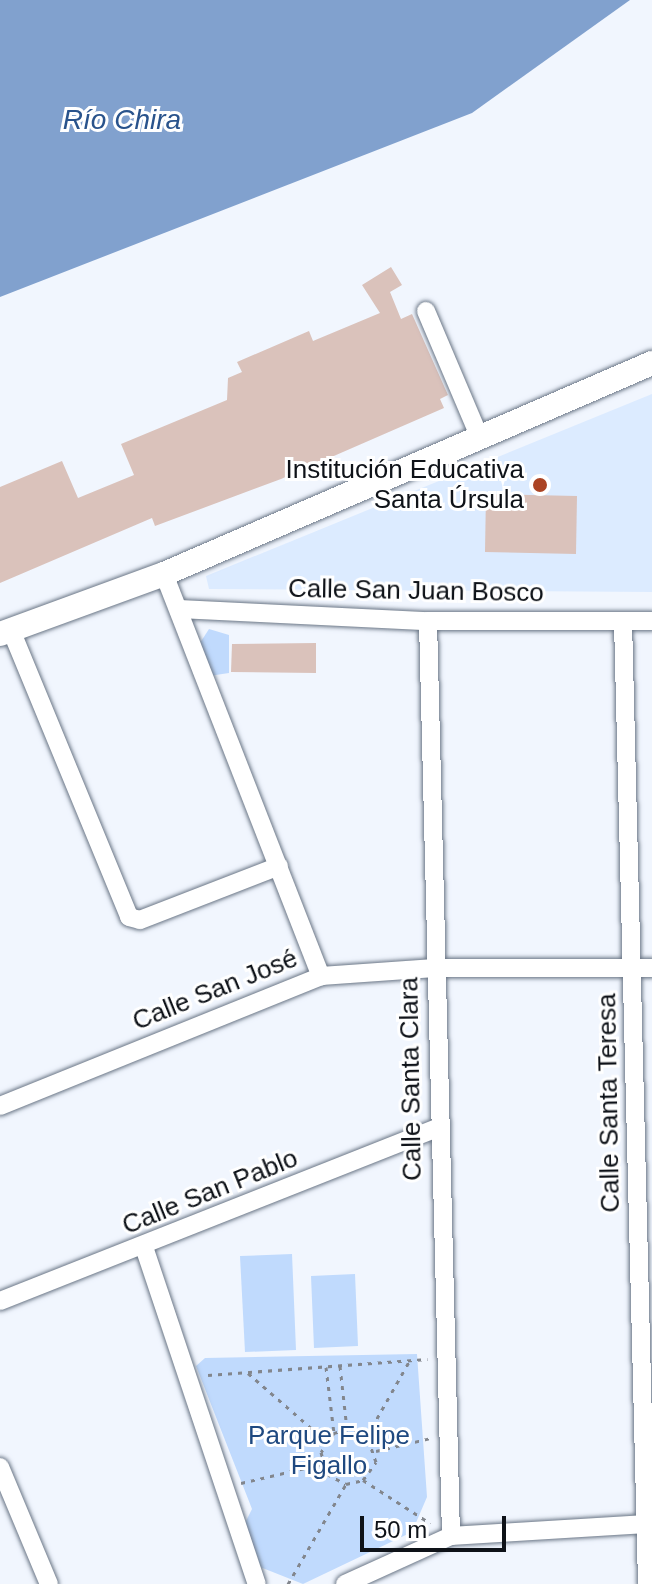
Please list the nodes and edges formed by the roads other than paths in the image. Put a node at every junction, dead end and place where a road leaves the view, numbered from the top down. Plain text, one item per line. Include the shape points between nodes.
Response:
1 (426, 311) dead end
2 (652, 363) edge
3 (479, 436) junction
4 (164, 574) junction
5 (179, 609) junction
6 (428, 621) junction
7 (623, 621) junction
8 (652, 621) edge
9 (5, 632) edge
10 (279, 866) junction
11 (435, 968) junction
12 (632, 968) junction
13 (652, 968) edge
14 (321, 976) junction
15 (2, 1100) edge
16 (438, 1128) junction
17 (144, 1247) junction
18 (0, 1301) edge
19 (0, 1467) edge
20 (646, 1524) junction
21 (451, 1536) junction
22 (49, 1584) edge
23 (257, 1584) edge
24 (345, 1584) edge
25 (647, 1584) edge

1 - 3 street
2 - 3 street
3 - 4 street
4 - 5 street
4 - 9 street
5 - 6 street, Calle San Juan Bosco
5 - 10 street
6 - 7 street, Calle San Juan Bosco
6 - 11 street, Calle Santa Clara
7 - 8 street, Calle San Juan Bosco
7 - 12 street, Calle Santa Teresa
9 - 10 street via 129,917 140,920
10 - 14 street
11 - 12 street, Calle San José
11 - 14 street, Calle San José
11 - 16 street, Calle Santa Clara
12 - 13 street, Calle San José
12 - 20 street, Calle Santa Teresa
14 - 15 street, Calle San José
16 - 17 street, Calle San Pablo
16 - 21 street, Calle Santa Clara
17 - 18 street, Calle San Pablo
17 - 23 street
19 - 22 street
20 - 21 street
20 - 25 street, Calle Santa Teresa
21 - 24 street

